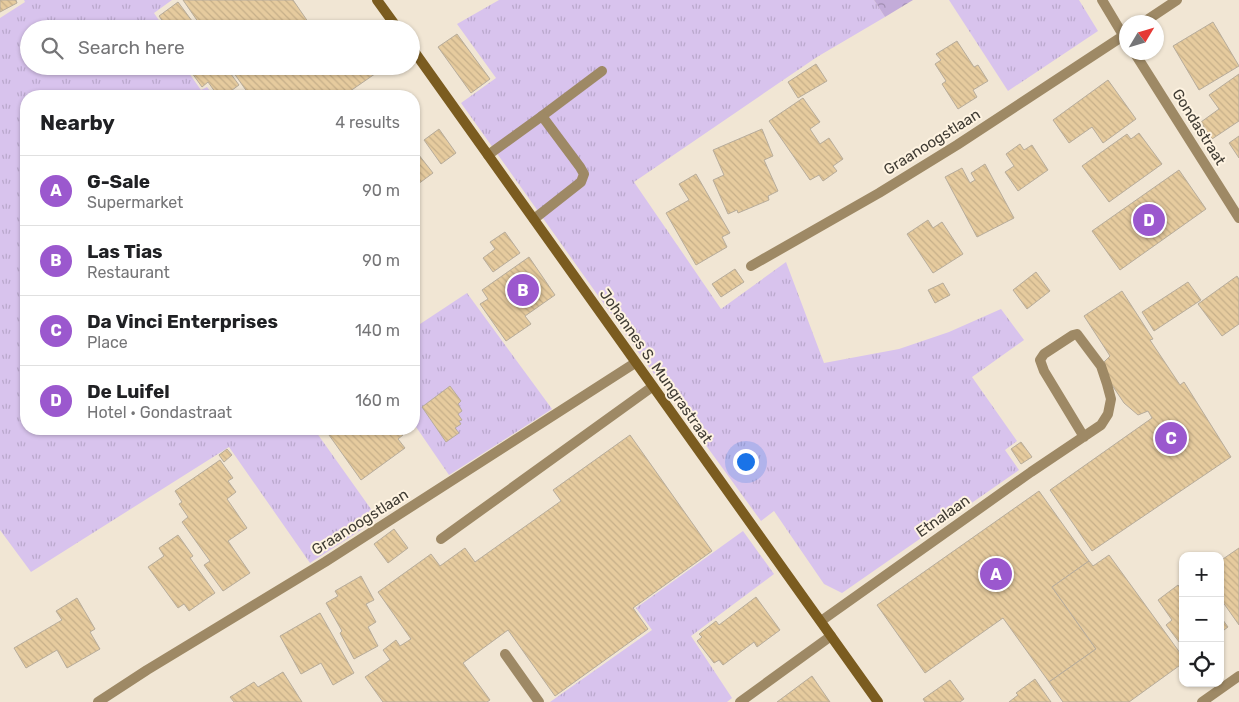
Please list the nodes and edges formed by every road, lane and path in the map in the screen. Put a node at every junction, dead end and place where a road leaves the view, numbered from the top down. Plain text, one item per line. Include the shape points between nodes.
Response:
1 (377, 0) edge
2 (1102, 0) edge
3 (1178, 0) edge
4 (1155, 15) edge
5 (391, 20) edge
6 (1119, 26) edge
7 (1119, 42) edge
8 (420, 60) edge
9 (1139, 60) edge
10 (602, 71) dead end
11 (542, 116) junction
12 (488, 155) junction
13 (1239, 218) edge
14 (534, 219) junction
15 (752, 266) dead end
16 (635, 364) junction
17 (652, 387) junction
18 (1084, 437) junction
19 (442, 539) dead end
20 (821, 621) junction
21 (831, 636) junction
22 (505, 654) dead end
23 (1239, 676) edge
24 (98, 702) edge
25 (539, 702) edge
26 (740, 702) edge
27 (878, 702) edge
28 (1202, 702) edge

1 - 5 street
2 - 6 street
3 - 4 street
7 - 15 street, Graanoogstlaan via 958,145
8 - 12 street, Johannes S. Mungrastraat
9 - 13 street, Gondastraat
10 - 11 street
11 - 12 street
11 - 14 street via 584,174 581,182
12 - 14 street, Johannes S. Mungrastraat
14 - 16 street, Johannes S. Mungrastraat
16 - 17 street, Johannes S. Mungrastraat
16 - 24 street, Graanoogstlaan
17 - 19 street
17 - 20 street, Johannes S. Mungrastraat
18 - 18 street, Etnalaan via 1040,360 1044,354 1077,334 1101,366 1111,399 1108,414 1101,425
18 - 20 street, Etnalaan
20 - 21 street, Johannes S. Mungrastraat
21 - 26 street
21 - 27 street, Johannes S. Mungrastraat
22 - 25 street
23 - 28 street

